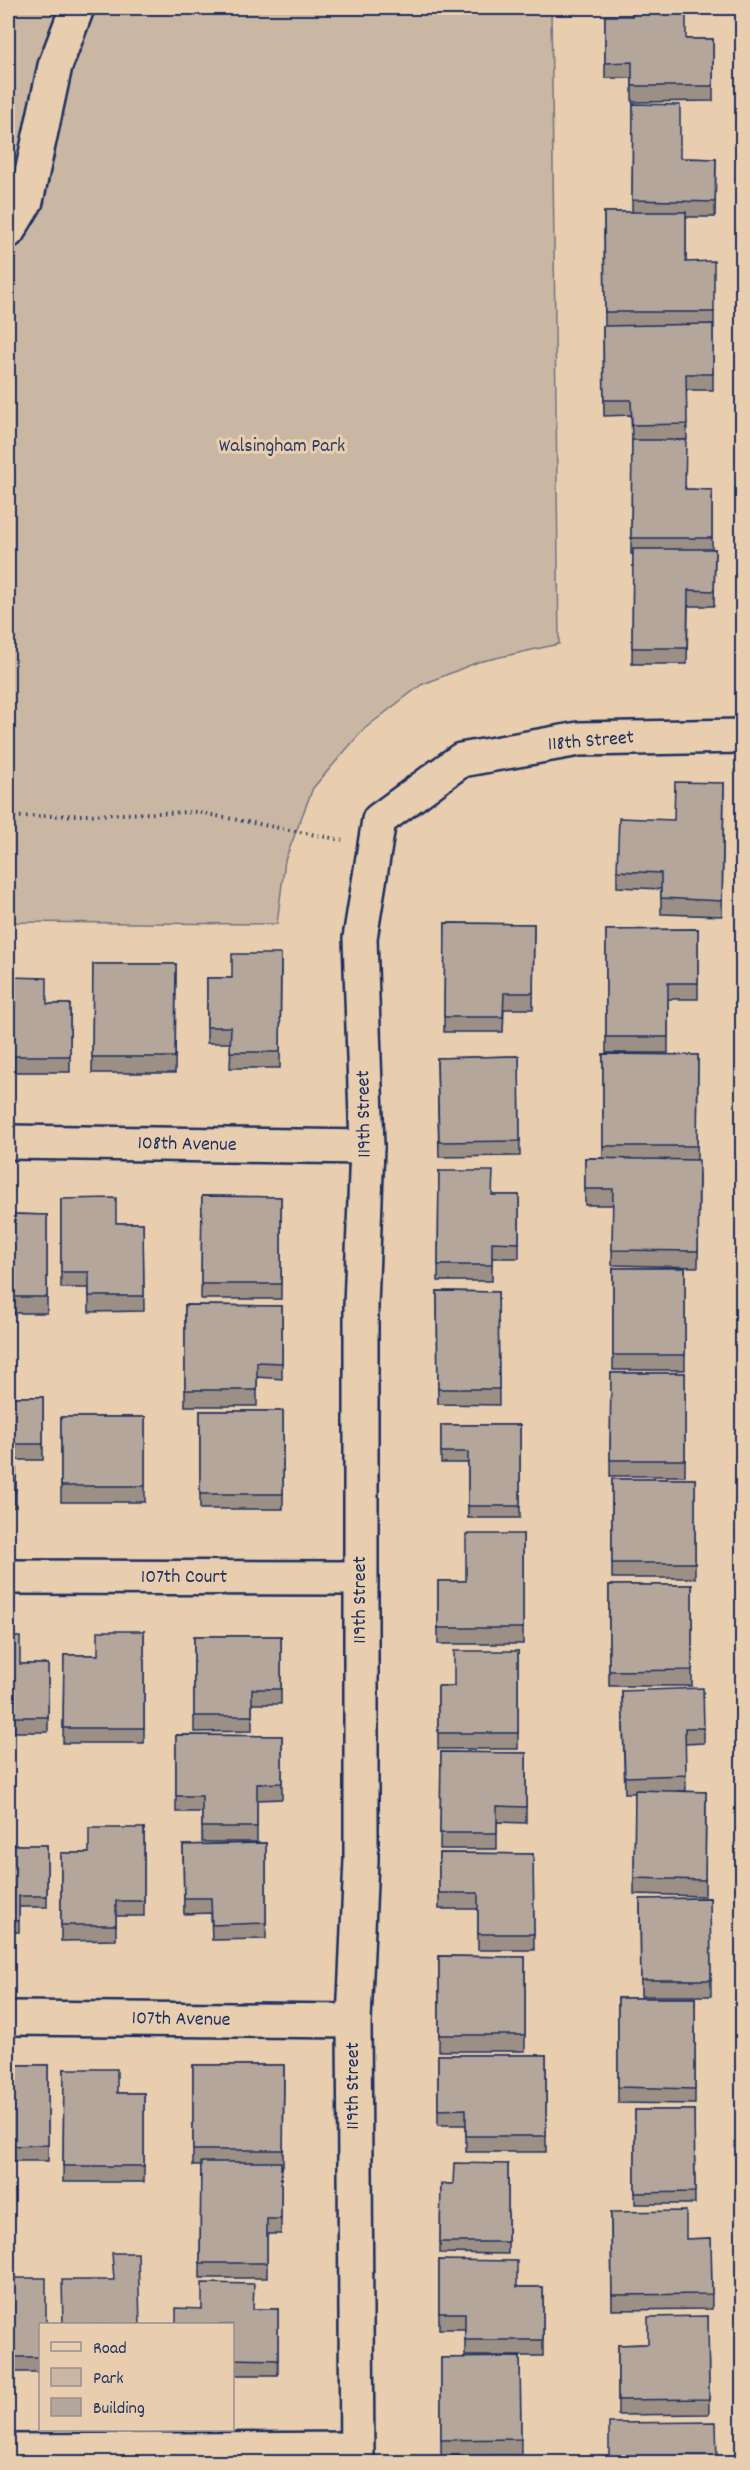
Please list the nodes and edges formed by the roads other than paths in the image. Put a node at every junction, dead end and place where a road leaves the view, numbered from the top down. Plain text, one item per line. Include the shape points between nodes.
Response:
1 (77, 8) edge
2 (8, 231) edge
3 (742, 736) edge
4 (444, 772) joint
5 (8, 1142) edge
6 (367, 1147) junction
7 (8, 1577) edge
8 (360, 1578) junction
9 (8, 2018) edge
10 (354, 2021) junction
11 (8, 2451) edge
12 (356, 2456) edge

1 - 2 street via 55,66 26,201
3 - 4 street, 118th Street via 579,739 461,760
4 - 6 street, 119th Street via 379,820 360,938
5 - 6 street, 108th Avenue
6 - 8 street, 119th Street via 361,1306
7 - 8 street, 107th Court
8 - 10 street, 119th Street via 362,1860
9 - 10 street, 107th Avenue
10 - 12 street, 119th Street
11 - 12 street

